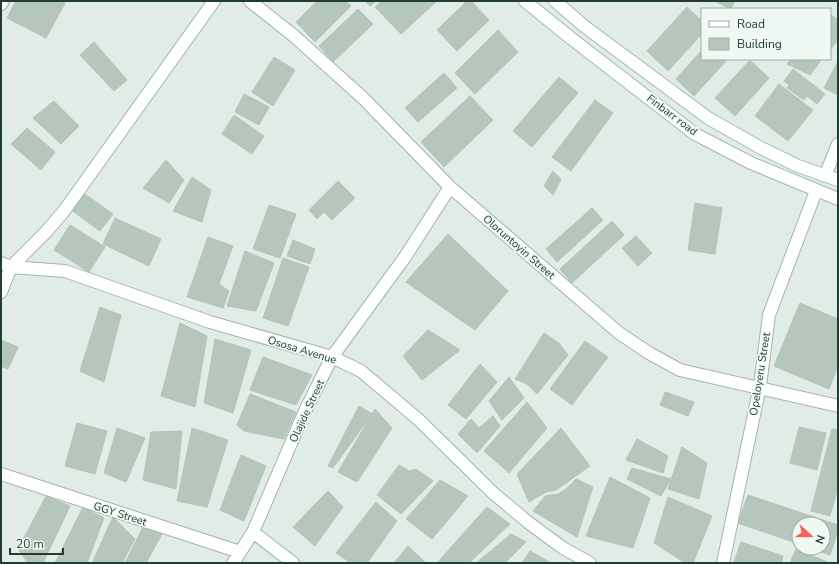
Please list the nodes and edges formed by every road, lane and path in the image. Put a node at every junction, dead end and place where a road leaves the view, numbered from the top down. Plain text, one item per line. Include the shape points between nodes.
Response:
1 (3, 1) edge
2 (214, 1) edge
3 (250, 1) edge
4 (525, 1) edge
5 (555, 1) edge
6 (1, 4) edge
7 (708, 118) junction
8 (696, 134) junction
9 (838, 144) edge
10 (825, 176) junction
11 (838, 180) edge
12 (450, 187) junction
13 (816, 191) junction
14 (838, 199) edge
15 (6, 265) edge
16 (1, 292) edge
17 (332, 357) junction
18 (760, 386) junction
19 (838, 406) edge
20 (1, 474) edge
21 (253, 532) junction
22 (240, 552) junction
23 (233, 563) edge
24 (292, 563) edge
25 (590, 563) edge
26 (723, 563) edge

1 - 6 street
2 - 15 street via 64,211 46,232
3 - 12 street, Oloruntoyin Street via 294,36 363,98
4 - 8 street, Finbarr road
5 - 7 street, Finbarr road via 584,26
7 - 8 street
7 - 10 street, Finbarr road via 761,148
8 - 13 street, Finbarr road via 751,163
9 - 10 street
10 - 11 street, Finbarr road
12 - 17 street, Olajide Street via 405,257
12 - 18 street, Oloruntoyin Street via 618,333 649,353 680,370
13 - 14 street, Finbarr road
13 - 18 street, Opeloyeru Street via 769,315
15 - 16 street
15 - 17 street, Ososa Avenue via 65,271 210,322
17 - 21 street, Olajide Street via 304,412
17 - 25 street, Ososa Avenue via 361,371 418,420 492,492 563,548
18 - 19 street, Oloruntoyin Street
18 - 26 street, Opeloyeru Street
20 - 22 street, GGY Street
21 - 22 street, Olajide Street
21 - 24 street
22 - 23 street, Olajide Street

